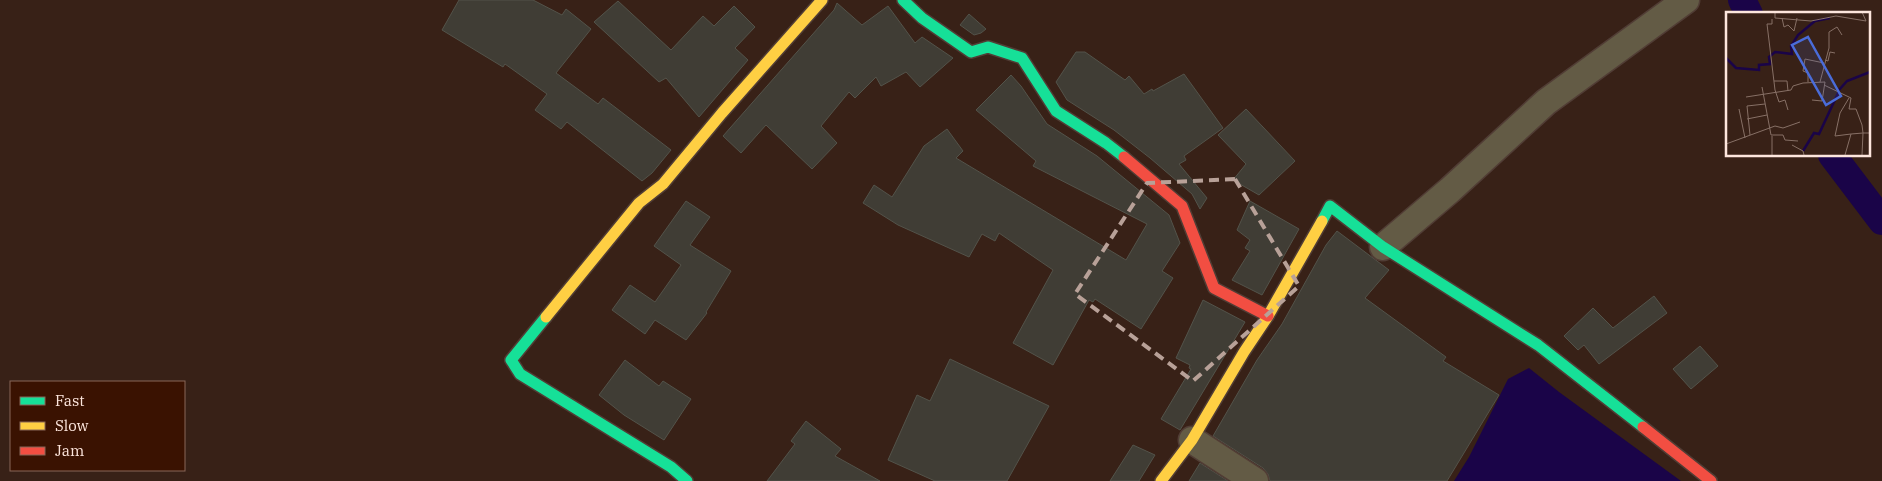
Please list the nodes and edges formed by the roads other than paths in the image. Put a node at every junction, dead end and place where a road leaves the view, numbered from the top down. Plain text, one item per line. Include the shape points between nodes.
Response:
1 (822, 0) edge
2 (903, 0) edge
3 (1686, 0) edge
4 (1383, 247) junction
5 (1268, 316) junction
6 (1192, 440) junction
7 (686, 481) edge
8 (1161, 481) edge
9 (1255, 481) edge
10 (1711, 481) edge

1 - 7 street via 663,184 639,203 511,360 520,374 670,467
2 - 5 street via 922,18 971,52 988,47 1022,58 1056,111 1106,143 1182,206 1214,288
3 - 4 street via 1546,102
4 - 5 street via 1330,206
4 - 10 street via 1538,345
5 - 6 street
6 - 8 street
6 - 9 street

